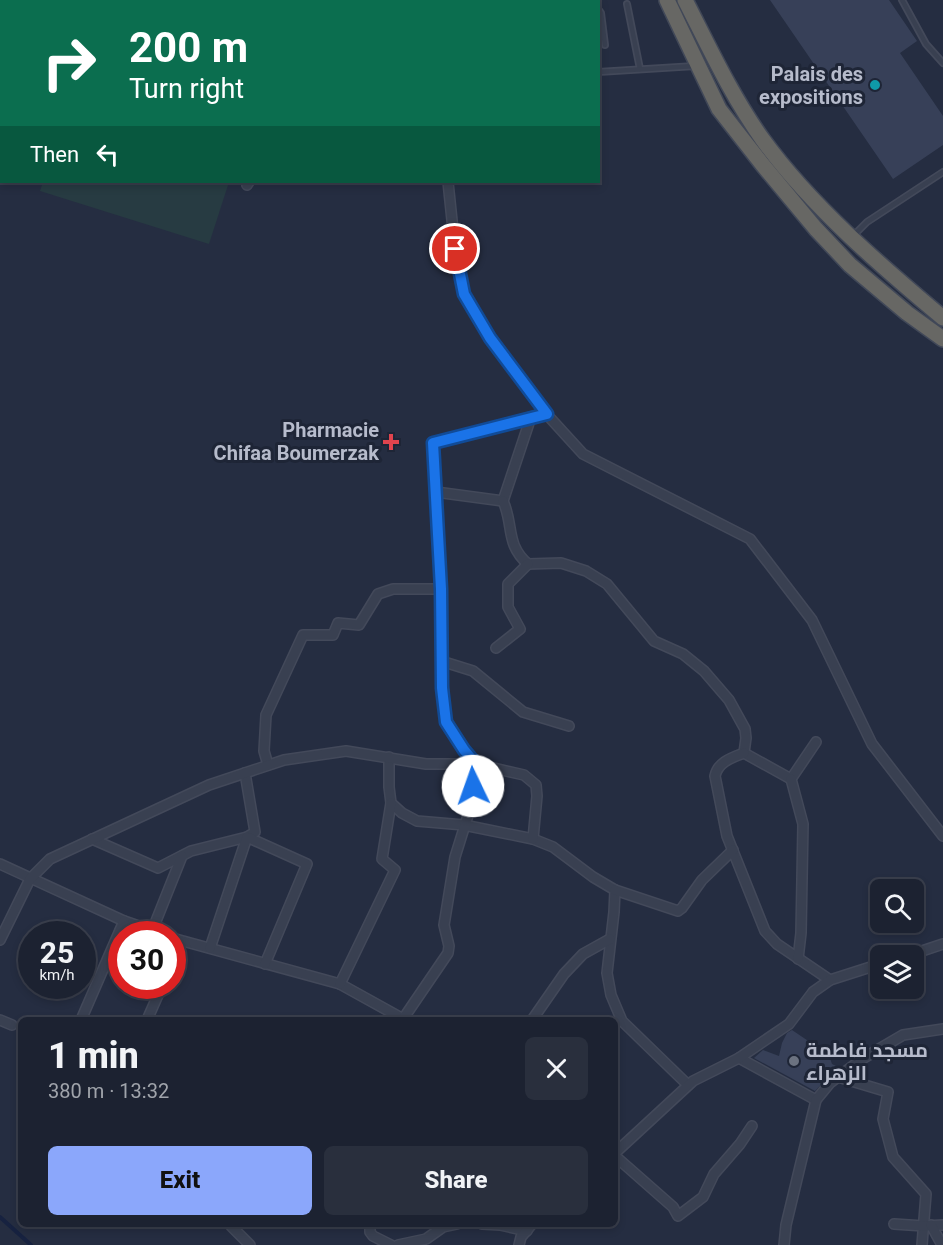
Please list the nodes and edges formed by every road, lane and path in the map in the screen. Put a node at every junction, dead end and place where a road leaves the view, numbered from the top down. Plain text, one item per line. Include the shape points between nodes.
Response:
1 (667, 0) edge
2 (685, 0) edge
3 (903, 0) edge
4 (627, 3) dead end
5 (600, 12) edge
6 (605, 45) dead end
7 (943, 63) edge
8 (699, 66) junction
9 (640, 69) junction
10 (600, 72) edge
11 (943, 172) edge
12 (448, 183) edge
13 (852, 237) junction
14 (943, 318) edge
15 (943, 339) edge
16 (547, 414) junction
17 (531, 417) junction
18 (436, 492) junction
19 (503, 501) junction
20 (528, 564) junction
21 (441, 589) junction
22 (496, 648) dead end
23 (441, 661) junction
24 (569, 726) dead end
25 (816, 742) dead end
26 (744, 753) junction
27 (389, 757) junction
28 (476, 764) junction
29 (268, 765) junction
30 (245, 773) junction
31 (791, 779) junction
32 (391, 803) junction
33 (464, 825) junction
34 (943, 836) edge
35 (247, 837) junction
36 (92, 839) junction
37 (533, 839) junction
38 (733, 850) junction
39 (182, 856) junction
40 (0, 864) edge
41 (30, 879) junction
42 (615, 890) junction
43 (124, 921) edge
44 (161, 921) edge
45 (610, 939) junction
46 (0, 940) edge
47 (186, 941) edge
48 (943, 944) edge
49 (210, 948) junction
50 (924, 950) edge
51 (108, 958) edge
52 (798, 959) junction
53 (265, 964) junction
54 (870, 967) edge
55 (830, 980) junction
56 (340, 984) junction
57 (156, 999) edge
58 (82, 1017) edge
59 (148, 1017) edge
60 (399, 1017) edge
61 (406, 1017) edge
62 (534, 1017) edge
63 (0, 1020) edge
64 (12, 1026) dead end
65 (943, 1029) edge
66 (739, 1058) junction
67 (838, 1077) junction
68 (688, 1085) junction
69 (816, 1100) junction
70 (752, 1126) dead end
71 (618, 1152) edge
72 (618, 1158) edge
73 (894, 1224) dead end
74 (943, 1224) edge
75 (928, 1226) junction
76 (232, 1227) edge
77 (370, 1227) edge
78 (443, 1227) edge
79 (529, 1227) edge
80 (250, 1245) edge
81 (392, 1245) edge
82 (398, 1245) edge
83 (519, 1245) edge
84 (784, 1245) edge
85 (922, 1245) edge
86 (942, 1245) edge

1 - 8 highway
2 - 13 highway via 723,75 763,140
3 - 7 lane via 926,44
4 - 9 lane
5 - 6 lane
8 - 9 lane
8 - 15 highway via 719,109 816,229 850,266
9 - 10 lane
11 - 13 lane via 867,222
12 - 16 street via 464,294 490,338
13 - 14 highway
16 - 17 street
16 - 34 street via 583,454 750,539 812,620 872,744
17 - 18 street via 433,443
17 - 19 street
18 - 19 street
18 - 21 street
19 - 20 street via 518,555
20 - 22 street via 508,584 508,607 520,629
20 - 26 street via 561,563 608,584 654,640 683,654 729,700 745,729
21 - 23 street
21 - 29 street via 386,591 378,594 359,625 338,622 333,635 303,635 266,715 264,751
23 - 24 street via 472,672 523,712
23 - 28 street via 446,722
25 - 31 street
26 - 31 street
26 - 38 street via 720,765 715,776
27 - 28 street via 426,764
27 - 29 street via 346,751
27 - 32 street
28 - 33 street
28 - 37 street via 524,775 536,785
29 - 30 street
30 - 35 street via 255,832
30 - 36 street via 209,785
31 - 52 street via 802,824
32 - 33 street via 417,821
32 - 56 street via 382,859 394,870
33 - 37 street
33 - 61 street via 444,925 448,953
35 - 39 street
35 - 49 street
35 - 53 street via 307,864
36 - 39 street via 158,868
36 - 41 street via 50,859
37 - 42 street via 553,847
38 - 42 street via 702,880 682,909
38 - 52 street via 765,931
39 - 44 street
40 - 41 street
41 - 43 street
41 - 46 street
42 - 45 street
45 - 62 street via 583,954
45 - 68 street via 607,973 622,1021
47 - 49 street
48 - 50 street
49 - 53 street
51 - 58 street
52 - 55 street
53 - 56 street
54 - 55 street
55 - 66 street via 813,992 789,1024
56 - 60 street
57 - 59 street
63 - 64 street
65 - 67 street via 903,1035
66 - 68 street
66 - 69 street
67 - 69 street
67 - 75 street via 888,1092 883,1119 893,1157 926,1194
68 - 71 street
69 - 84 street
70 - 72 street via 714,1174 703,1197 678,1216
73 - 75 street
74 - 75 street
75 - 85 street
75 - 86 street
76 - 80 street
77 - 81 street via 373,1236
78 - 82 street via 426,1239
79 - 83 street

